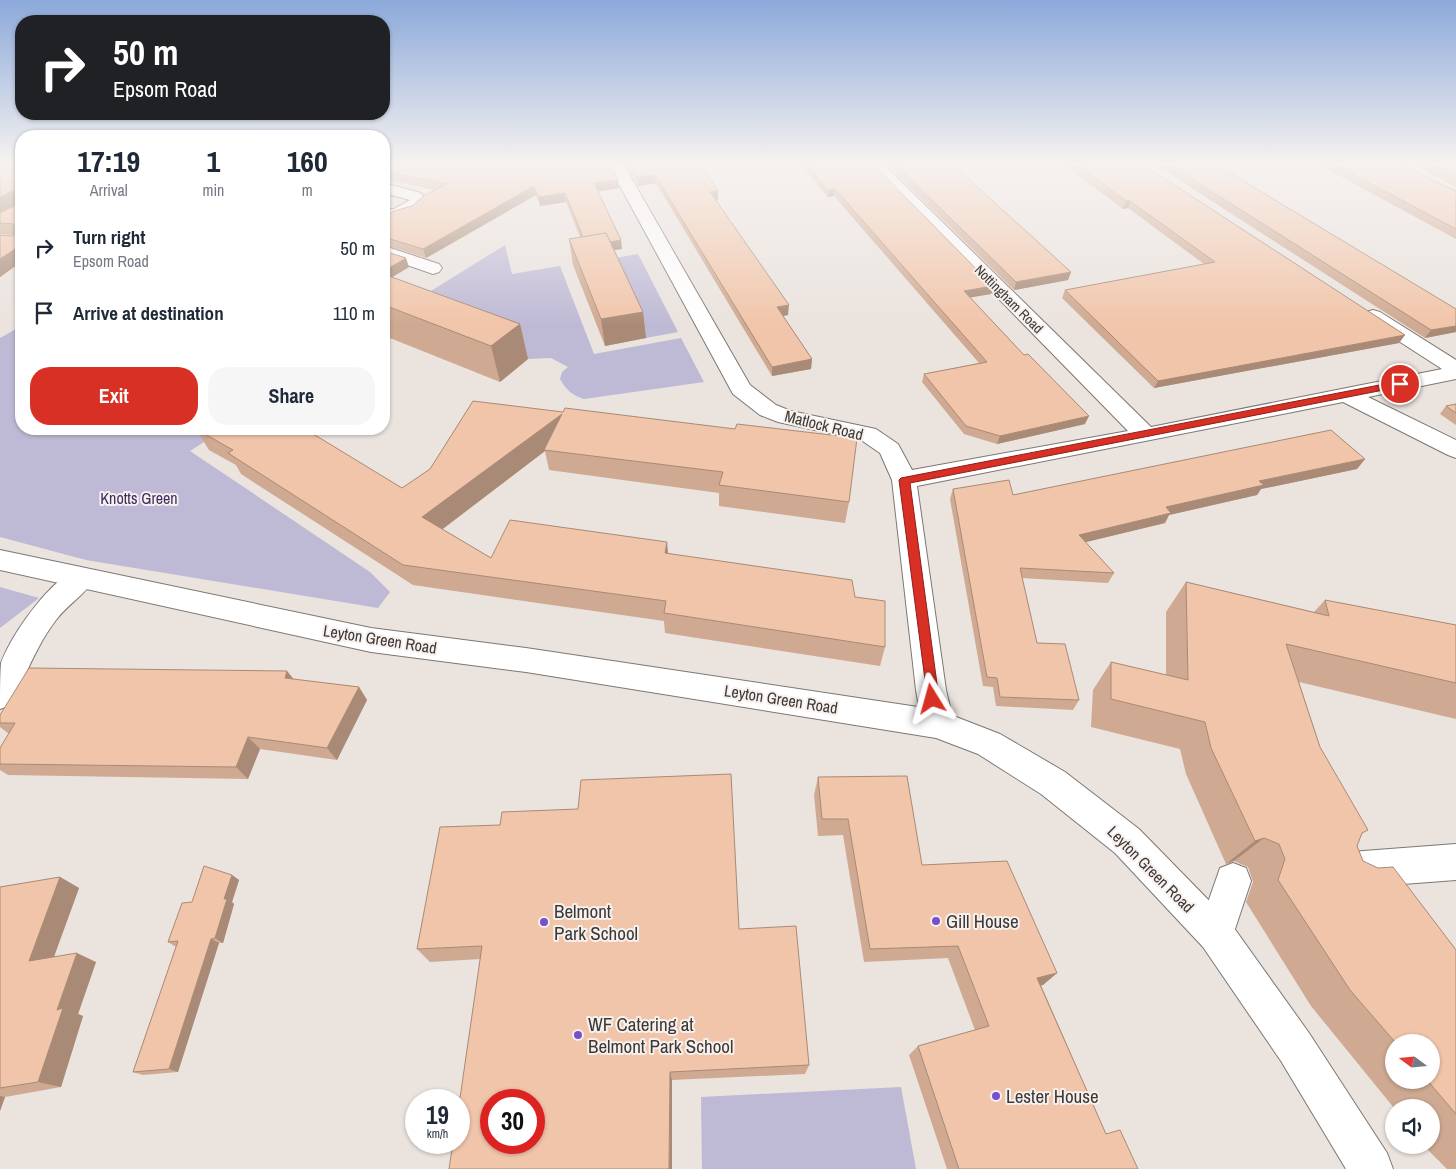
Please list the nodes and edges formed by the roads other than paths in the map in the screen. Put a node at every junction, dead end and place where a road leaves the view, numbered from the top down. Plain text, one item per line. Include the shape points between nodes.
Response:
1 (644, 217) edge
2 (927, 217) edge
3 (390, 253) edge
4 (433, 268) dead end
5 (1357, 305) edge
6 (1456, 371) edge
7 (1345, 395) junction
8 (1146, 435) junction
9 (1456, 450) edge
10 (904, 480) junction
11 (0, 560) edge
12 (81, 578) junction
13 (0, 696) edge
14 (938, 724) junction
15 (1456, 862) edge
16 (1342, 870) edge
17 (1233, 881) dead end
18 (1216, 934) junction
19 (1371, 1169) edge

1 - 10 street, Matlock Road via 741,390 768,410 786,417 868,434 890,449
2 - 8 street, Nottingham Road
3 - 4 street
5 - 6 street
6 - 7 street
7 - 8 street
7 - 9 street
8 - 10 street
10 - 14 street, Matlock Road
11 - 12 street, Leyton Green Road
12 - 13 street via 46,612 24,646
12 - 14 street, Leyton Green Road via 372,640 526,660
14 - 18 street, Leyton Green Road via 989,744 1053,783 1127,841
15 - 16 street
17 - 18 street
18 - 19 street, Leyton Green Road via 1295,1047

